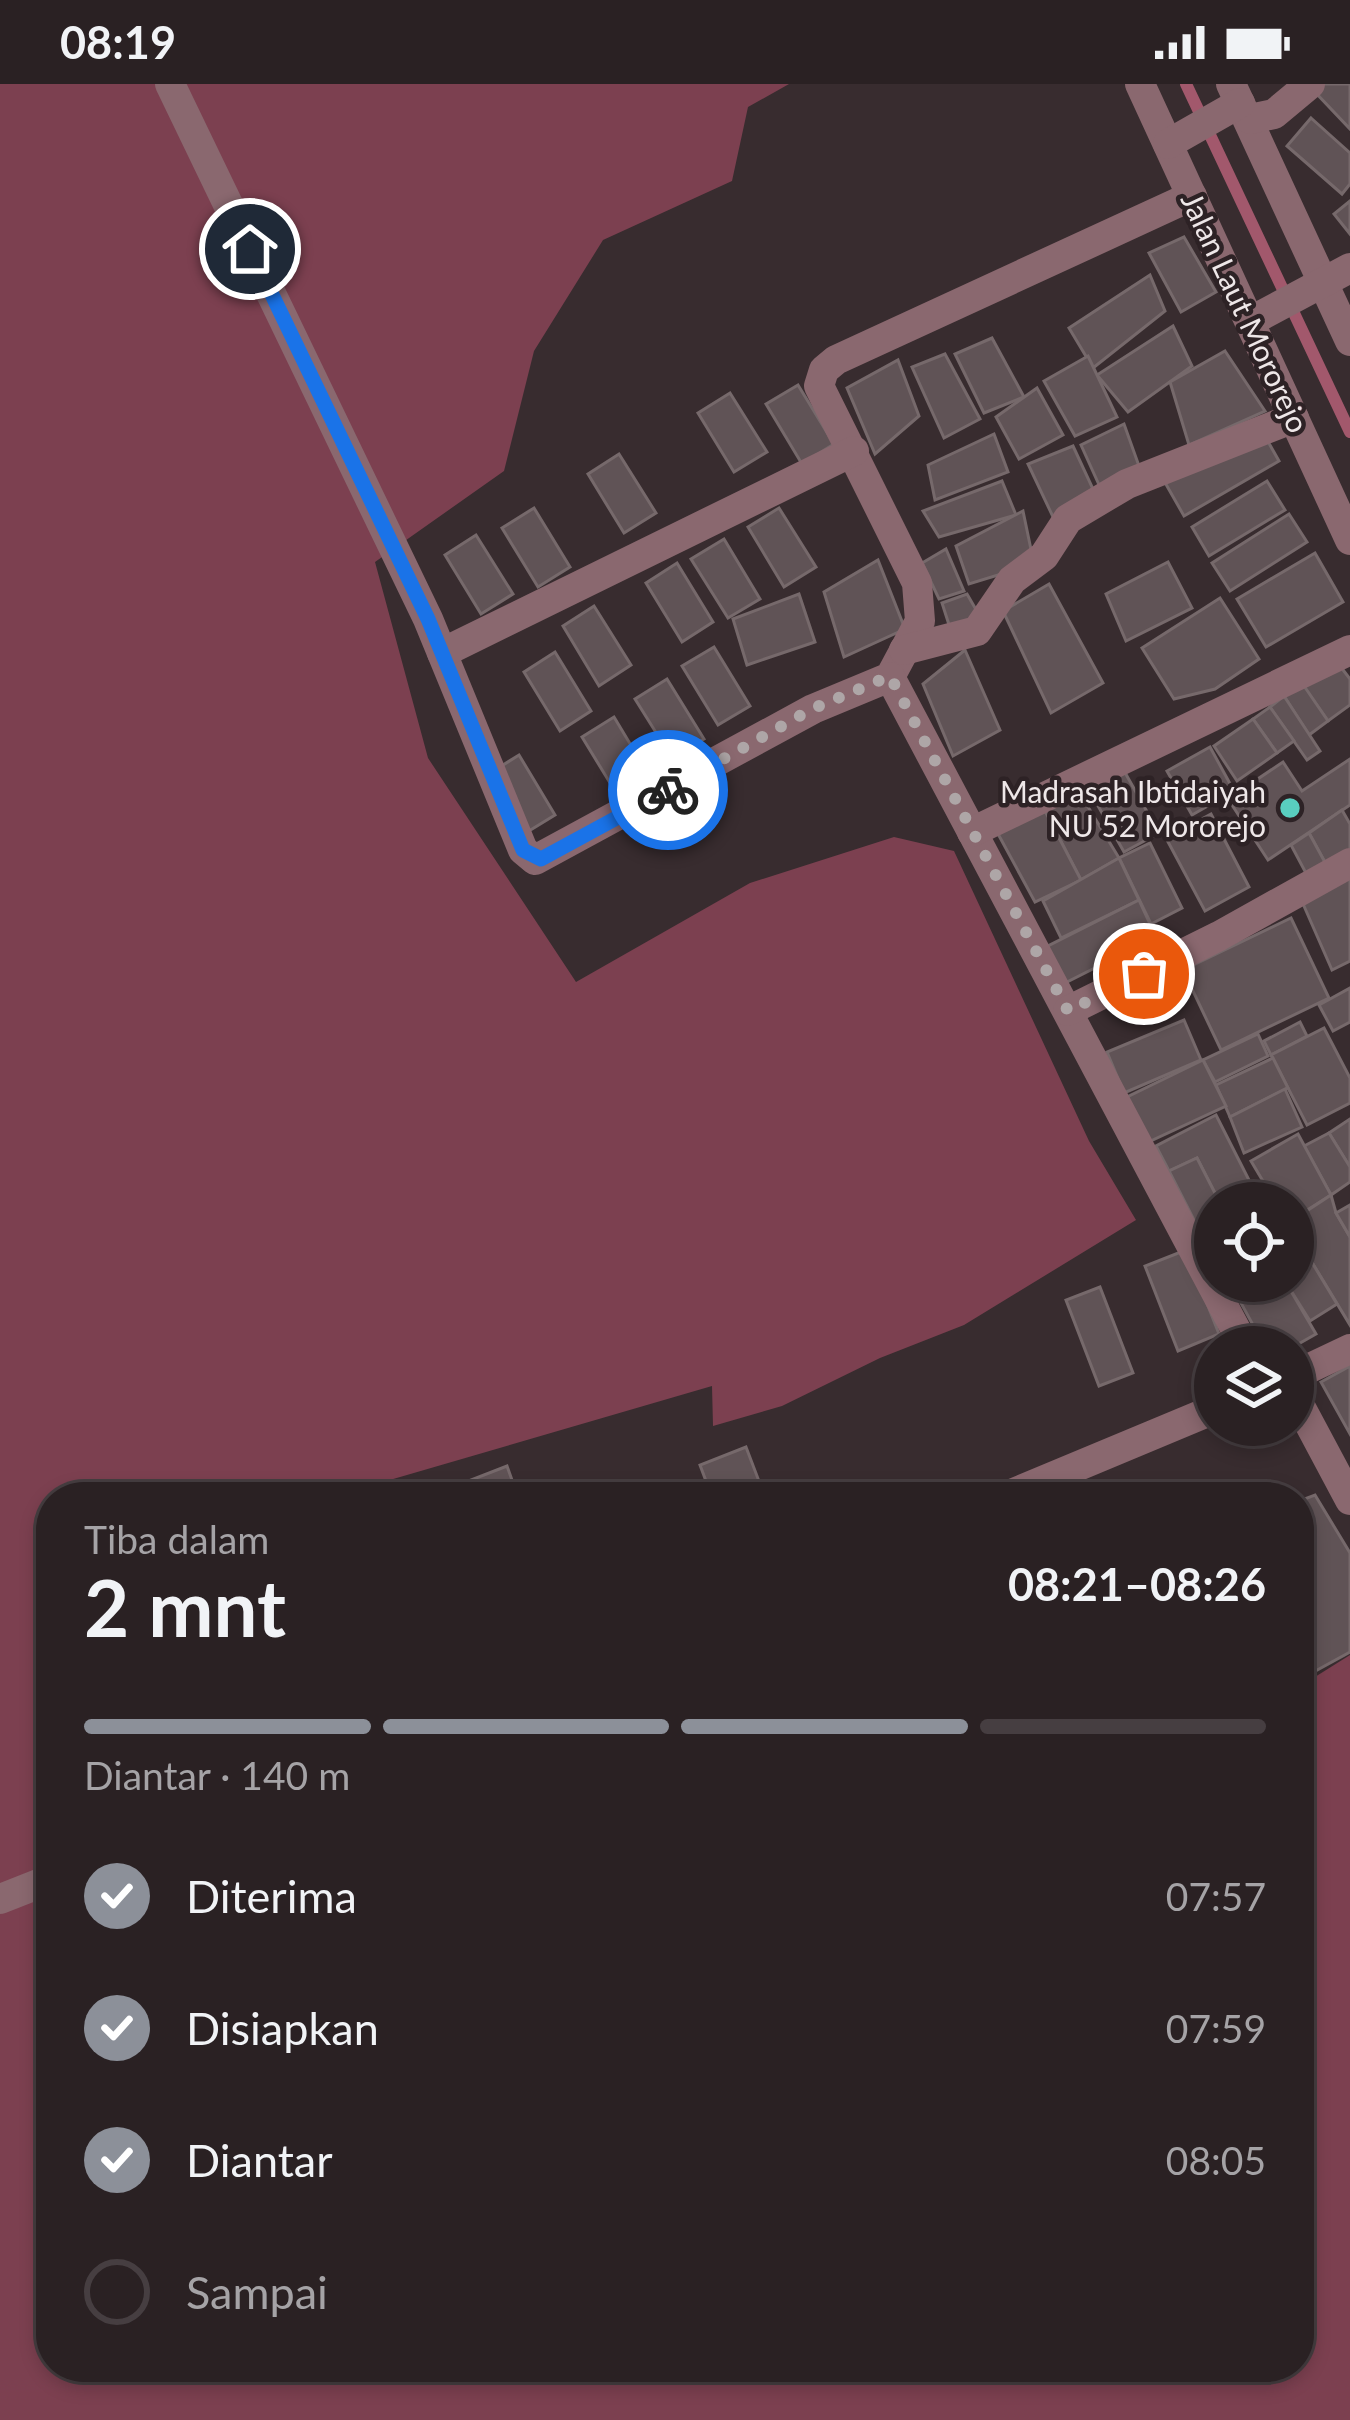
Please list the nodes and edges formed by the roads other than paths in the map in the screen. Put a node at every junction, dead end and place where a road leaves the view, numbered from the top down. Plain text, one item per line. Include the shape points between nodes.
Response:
1 (170, 84) edge
2 (1140, 84) edge
3 (1310, 84) edge
4 (1241, 102) edge
5 (1168, 144) junction
6 (1192, 196) junction
7 (1337, 276) edge
8 (1251, 321) junction
9 (1350, 340) edge
10 (1294, 418) junction
11 (854, 451) junction
12 (1350, 540) edge
13 (1350, 650) edge
14 (442, 653) junction
15 (897, 663) junction
16 (972, 832) junction
17 (1350, 863) edge
18 (1068, 1011) junction
19 (1234, 1326) edge
20 (1350, 1349) edge
21 (1314, 1366) edge
22 (1194, 1418) edge
23 (1314, 1433) edge
24 (1040, 1482) edge
25 (1350, 1500) edge
26 (36, 1885) edge
27 (0, 1899) edge

1 - 14 street
2 - 5 street, Jalan Laut Mororejo
3 - 4 street via 1274,114
4 - 5 street
4 - 7 street
5 - 6 street, Jalan Laut Mororejo
6 - 8 street, Jalan Laut Mororejo
6 - 11 street via 836,360 819,386
7 - 8 street
7 - 9 street
8 - 10 street, Jalan Laut Mororejo
10 - 12 street, Jalan Laut Mororejo
10 - 15 street via 1126,484 1068,519 977,631
11 - 14 street
11 - 15 street via 917,583 920,621
13 - 16 street
14 - 15 street via 523,850 535,860
15 - 16 street
16 - 18 street
17 - 18 street
18 - 19 street
20 - 21 street
22 - 24 street
23 - 25 street
26 - 27 street

